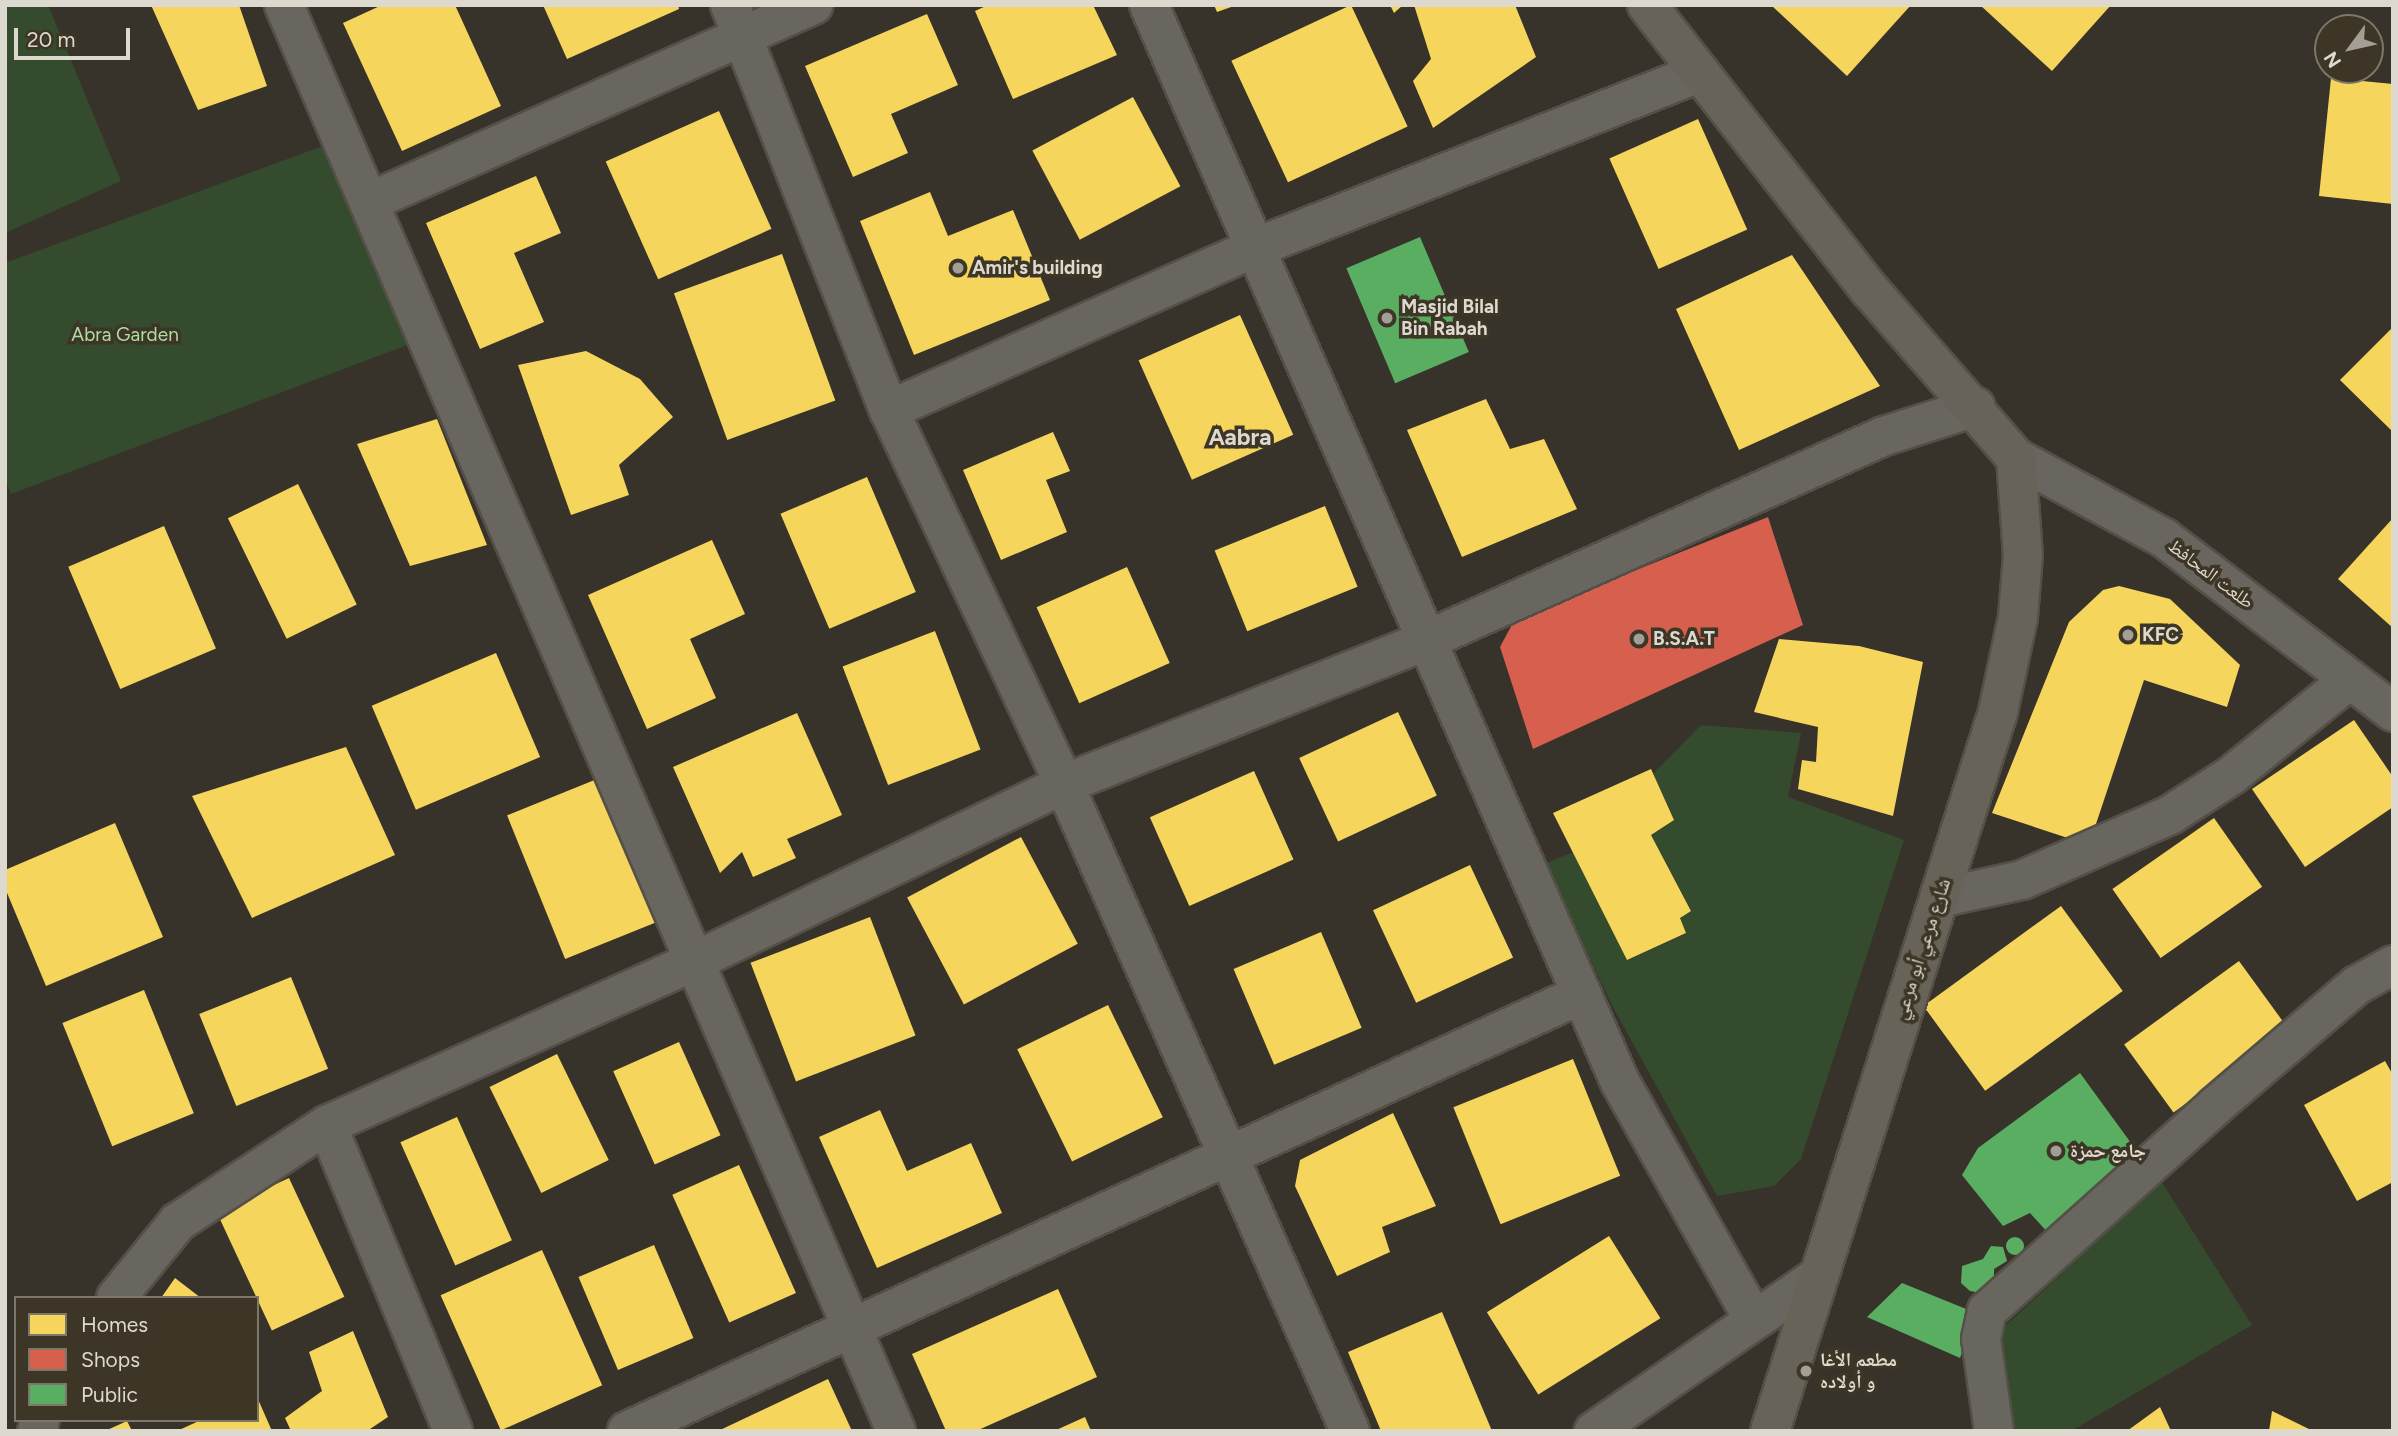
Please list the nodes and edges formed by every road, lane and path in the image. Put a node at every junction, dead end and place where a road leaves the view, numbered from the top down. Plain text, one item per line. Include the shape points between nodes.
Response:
1 (284, 5) edge
2 (814, 5) edge
3 (1149, 5) edge
4 (1647, 5) edge
5 (736, 20) edge
6 (1699, 73) junction
7 (370, 201) junction
8 (1257, 247) junction
9 (1975, 407) junction
10 (888, 410) junction
11 (2016, 458) junction
12 (1427, 640) junction
13 (2350, 679) junction
14 (2393, 712) edge
15 (1064, 783) junction
16 (1939, 898) junction
17 (693, 962) junction
18 (2393, 965) edge
19 (1581, 994) junction
20 (327, 1125) junction
21 (1229, 1160) junction
22 (1817, 1277) junction
23 (118, 1296) edge
24 (1754, 1320) junction
25 (850, 1332) junction
26 (453, 1431) edge
27 (627, 1431) edge
28 (896, 1431) edge
29 (1350, 1431) edge
30 (1594, 1431) edge
31 (1770, 1431) edge
32 (1994, 1431) edge

1 - 7 street
2 - 5 street
3 - 8 street
4 - 6 main road
5 - 7 street
5 - 10 street
6 - 8 street
6 - 9 main road via 1870,290
7 - 17 street
8 - 10 street
8 - 12 street
9 - 11 main road
9 - 12 street via 1884,436 1697,515
10 - 15 street
11 - 13 street, طلعت المحافظ via 2164,538
11 - 16 main road, شارع مرعي أبو مرعي via 2023,555 2018,617 1998,712
12 - 15 street
12 - 19 street
13 - 14 street, طلعت المحافظ
13 - 16 street via 2232,775 2170,816 2022,880
15 - 17 street
15 - 21 street
16 - 22 main road, شارع مرعي أبو مرعي
17 - 20 street
17 - 25 street
18 - 32 street via 2357,985 1987,1311 1982,1339
19 - 21 street
19 - 24 street via 1620,1082
20 - 23 street via 178,1222
20 - 26 street
21 - 25 street
21 - 29 street
22 - 24 street
22 - 31 main road, شارع مرعي أبو مرعي
24 - 30 street
25 - 27 street
25 - 28 street

